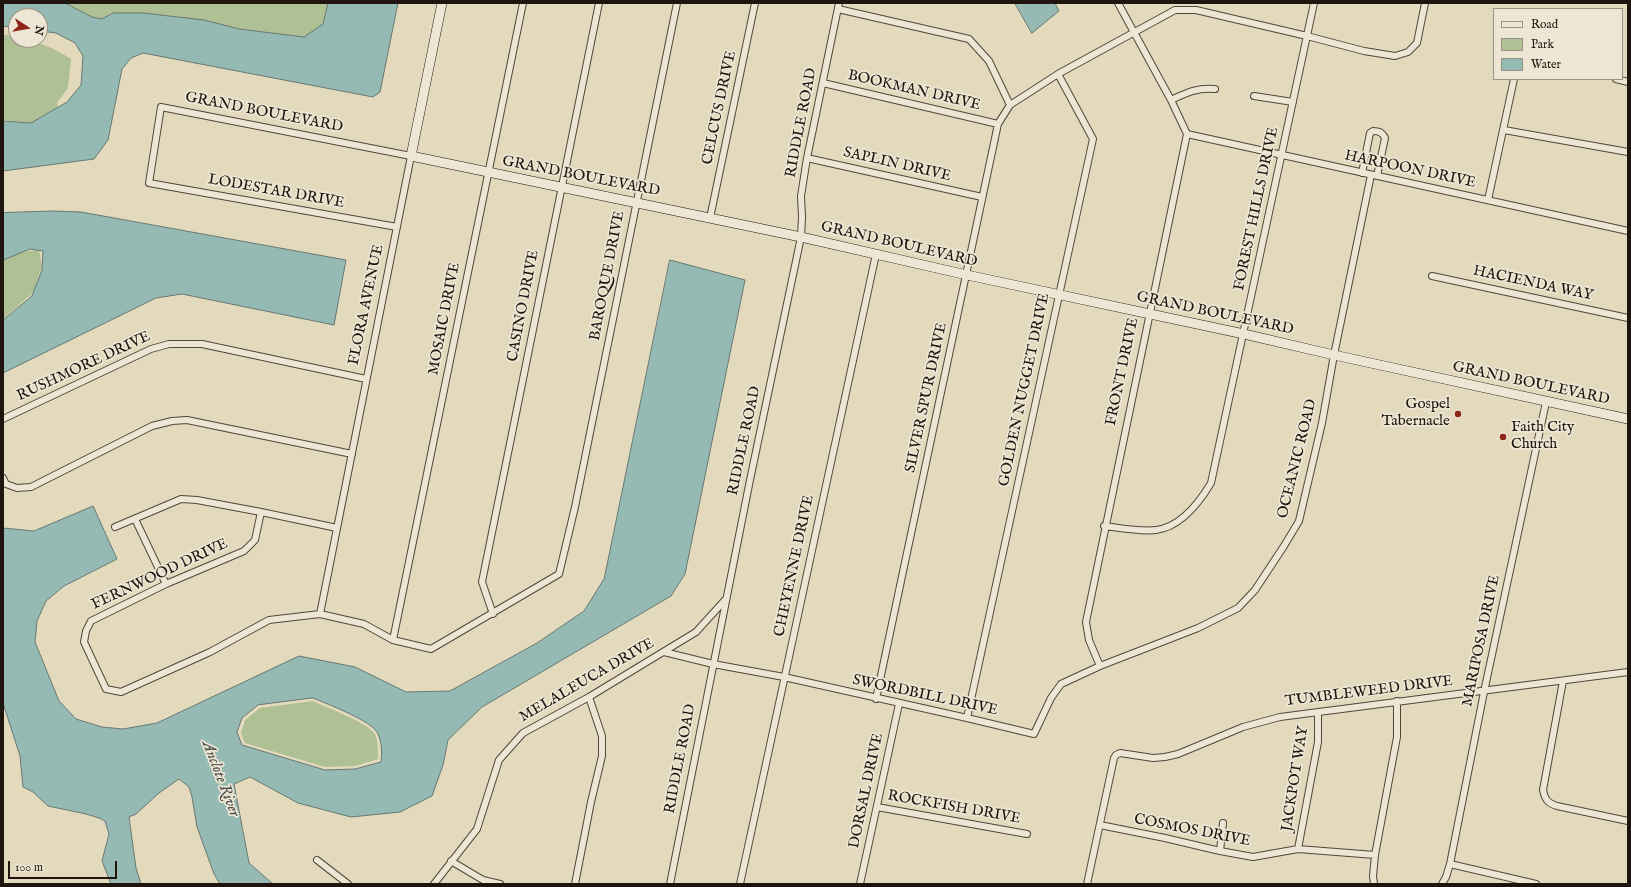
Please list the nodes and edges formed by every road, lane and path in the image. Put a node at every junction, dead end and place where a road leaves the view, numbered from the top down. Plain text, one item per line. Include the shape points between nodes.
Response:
1 (442, 3) edge
2 (523, 3) edge
3 (599, 3) edge
4 (677, 3) edge
5 (755, 3) edge
6 (1118, 3) edge
7 (1314, 3) edge
8 (1425, 3) edge
9 (839, 6) edge
10 (1134, 32) junction
11 (1306, 36) junction
12 (1058, 74) junction
13 (1514, 80) edge
14 (823, 83) junction
15 (1215, 89) dead end
16 (1254, 96) dead end
17 (1171, 100) junction
18 (1293, 102) junction
19 (1010, 105) junction
20 (998, 124) junction
21 (1504, 130) junction
22 (1187, 134) junction
23 (1628, 152) edge
24 (1281, 155) junction
25 (411, 156) junction
26 (806, 158) junction
27 (488, 173) junction
28 (1362, 173) junction
29 (1374, 176) junction
30 (149, 183) joint
31 (561, 188) junction
32 (982, 197) junction
33 (1488, 200) junction
34 (636, 202) junction
35 (710, 218) junction
36 (397, 227) junction
37 (1628, 231) edge
38 (801, 237) junction
39 (876, 254) junction
40 (967, 275) junction
41 (1432, 276) dead end
42 (1059, 295) junction
43 (1148, 314) junction
44 (1628, 318) edge
45 (1244, 334) junction
46 (1334, 355) junction
47 (366, 379) junction
48 (1546, 402) junction
49 (3, 419) edge
50 (1628, 419) edge
51 (352, 454) junction
52 (3, 478) edge
53 (261, 512) junction
54 (135, 519) junction
55 (1104, 526) junction
56 (115, 527) dead end
57 (337, 528) junction
58 (166, 584) junction
59 (726, 599) junction
60 (320, 614) junction
61 (493, 614) junction
62 (393, 640) junction
63 (664, 652) junction
64 (713, 664) junction
65 (1100, 666) junction
66 (1628, 672) edge
67 (784, 677) junction
68 (1563, 681) junction
69 (106, 689) joint
70 (1484, 692) junction
71 (589, 697) junction
72 (876, 699) junction
73 (1397, 702) junction
74 (898, 704) junction
75 (1318, 712) junction
76 (967, 718) junction
77 (877, 807) junction
78 (1628, 820) edge
79 (1223, 823) dead end
80 (1100, 825) junction
81 (1027, 834) dead end
82 (1298, 850) junction
83 (1220, 852) junction
84 (1375, 855) junction
85 (317, 860) dead end
86 (451, 861) junction
87 (1450, 864) junction
88 (348, 884) edge
89 (434, 884) edge
90 (500, 884) edge
91 (575, 884) edge
92 (670, 884) edge
93 (740, 884) edge
94 (860, 884) edge
95 (1087, 884) edge
96 (1374, 884) edge
97 (1442, 884) edge
98 (1536, 884) edge

1 - 25 street, FLORA AVENUE
2 - 27 street, MOSAIC DRIVE
3 - 31 street, CASINO DRIVE
4 - 34 street, BAROQUE DRIVE
5 - 35 street, CELCUS DRIVE
6 - 10 street
7 - 11 street, FOREST HILLS DRIVE
8 - 11 street via 1417,43 1408,52 1395,56
9 - 14 street, RIDDLE ROAD
9 - 19 street via 969,39 989,62
10 - 11 street via 1175,10 1196,10
10 - 12 street
10 - 17 street
11 - 18 street, FOREST HILLS DRIVE
12 - 19 street
12 - 42 street, GOLDEN NUGGET DRIVE via 1093,139
13 - 21 street
14 - 20 street, BOOKMAN DRIVE
14 - 26 street, RIDDLE ROAD
15 - 17 street via 1192,90
16 - 18 street
17 - 22 street
18 - 24 street, FOREST HILLS DRIVE
19 - 20 street, SILVER SPUR DRIVE
20 - 32 street, SILVER SPUR DRIVE
21 - 23 street
21 - 33 street
22 - 24 street, HARPOON DRIVE
22 - 43 street, FRONT DRIVE
24 - 28 street, HARPOON DRIVE
24 - 45 street, FOREST HILLS DRIVE
25 - 27 street, GRAND BOULEVARD
25 - 30 street, GRAND BOULEVARD via 161,107
25 - 36 street, FLORA AVENUE
26 - 32 street, SAPLIN DRIVE
26 - 38 street, RIDDLE ROAD via 801,196
27 - 31 street, GRAND BOULEVARD
27 - 62 street, MOSAIC DRIVE
28 - 29 street, HARPOON DRIVE
28 - 29 street, OCEANIC ROAD via 1370,133 1379,131 1385,138
29 - 33 street, HARPOON DRIVE
29 - 46 street, OCEANIC ROAD
30 - 36 street, LODESTAR DRIVE
31 - 34 street, GRAND BOULEVARD
31 - 61 street, CASINO DRIVE via 482,582
32 - 40 street, SILVER SPUR DRIVE
33 - 37 street, HARPOON DRIVE
34 - 35 street, GRAND BOULEVARD
34 - 61 street, BAROQUE DRIVE via 575,507 559,574
35 - 38 street, GRAND BOULEVARD
36 - 47 street, FLORA AVENUE
38 - 39 street, GRAND BOULEVARD
38 - 59 street, RIDDLE ROAD
39 - 40 street, GRAND BOULEVARD
39 - 67 street, CHEYENNE DRIVE
40 - 42 street, GRAND BOULEVARD
40 - 72 street, SILVER SPUR DRIVE
41 - 44 street, HACIENDA WAY
42 - 43 street, GRAND BOULEVARD
42 - 76 street, GOLDEN NUGGET DRIVE
43 - 45 street, GRAND BOULEVARD
43 - 55 street, FRONT DRIVE
45 - 46 street, GRAND BOULEVARD
45 - 55 street, FOREST HILLS DRIVE via 1211,484 1199,503 1177,522 1158,530
46 - 48 street, GRAND BOULEVARD
46 - 65 street, OCEANIC ROAD via 1322,423 1299,521 1255,590 1238,608 1198,628
47 - 49 street, RUSHMORE DRIVE via 202,344 169,344 151,349
47 - 51 street, FLORA AVENUE
48 - 50 street, GRAND BOULEVARD
48 - 70 street, MARIPOSA DRIVE
51 - 52 street via 187,420 172,421 152,426 30,486 18,488 6,484
51 - 57 street, FLORA AVENUE
53 - 54 street via 181,499
53 - 57 street
53 - 58 street, FERNWOOD DRIVE via 255,540 244,551
54 - 56 street
54 - 58 street
55 - 65 street, FRONT DRIVE via 1086,622 1088,640
57 - 60 street, FLORA AVENUE
58 - 69 street, FERNWOOD DRIVE via 91,621 84,642
59 - 63 street, MELALEUCA DRIVE via 696,632
59 - 64 street, RIDDLE ROAD
60 - 62 street, BAROQUE DRIVE via 364,624
60 - 69 street, BAROQUE DRIVE via 269,620 210,652 121,692
61 - 62 street, BAROQUE DRIVE via 430,649
63 - 64 street, SWORDBILL DRIVE
63 - 71 street, MELALEUCA DRIVE
64 - 67 street, SWORDBILL DRIVE
64 - 92 street, RIDDLE ROAD
65 - 76 street, SWORDBILL DRIVE via 1061,684 1051,698 1034,734
66 - 68 street, TUMBLEWEED DRIVE
67 - 72 street, SWORDBILL DRIVE
67 - 93 street, CHEYENNE DRIVE
68 - 70 street, TUMBLEWEED DRIVE
68 - 78 street via 1543,790 1545,799 1557,806
70 - 73 street, TUMBLEWEED DRIVE
70 - 87 street, MARIPOSA DRIVE
71 - 86 street, MELALEUCA DRIVE via 523,733 499,760 477,829
71 - 91 street via 602,736 602,756
72 - 74 street, SWORDBILL DRIVE
73 - 75 street, TUMBLEWEED DRIVE
73 - 84 street via 1397,738
74 - 76 street, SWORDBILL DRIVE
74 - 77 street, DORSAL DRIVE
75 - 80 street, TUMBLEWEED DRIVE via 1280,717 1243,727 1165,757 1153,758 1120,753 1116,755
75 - 82 street, JACKPOT WAY via 1318,742
77 - 81 street, ROCKFISH DRIVE
77 - 94 street, DORSAL DRIVE
79 - 83 street
80 - 83 street, COSMOS DRIVE
80 - 95 street
82 - 83 street, COSMOS DRIVE via 1253,857
82 - 84 street, COSMOS DRIVE
84 - 96 street
85 - 88 street
86 - 89 street, MELALEUCA DRIVE
86 - 90 street via 483,880
87 - 97 street, MARIPOSA DRIVE
87 - 98 street

